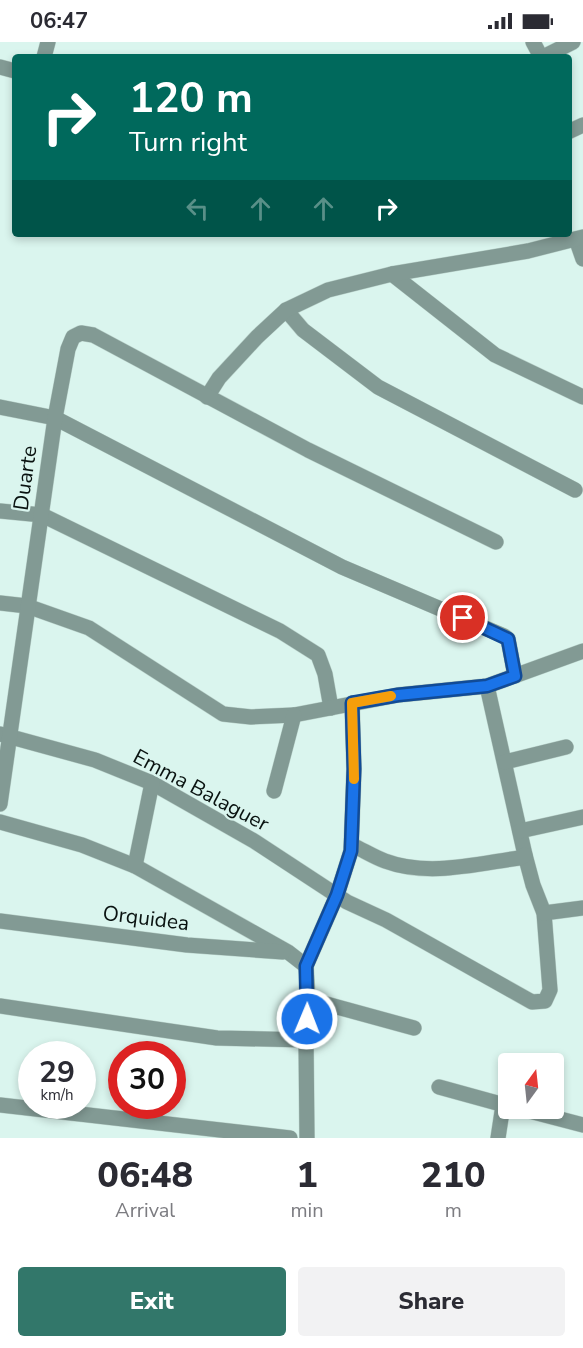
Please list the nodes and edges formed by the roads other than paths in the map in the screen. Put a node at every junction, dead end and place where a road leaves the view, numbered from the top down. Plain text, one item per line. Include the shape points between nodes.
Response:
1 (573, 42) edge
2 (548, 54) edge
3 (580, 238) edge
4 (583, 259) edge
5 (392, 274) junction
6 (286, 310) junction
7 (207, 397) junction
8 (583, 397) edge
9 (0, 407) edge
10 (54, 418) junction
11 (575, 490) dead end
12 (0, 511) edge
13 (42, 515) junction
14 (496, 542) dead end
15 (0, 603) edge
16 (27, 606) junction
17 (583, 651) edge
18 (515, 676) junction
19 (487, 686) junction
20 (352, 703) junction
21 (331, 708) junction
22 (294, 715) junction
23 (5, 735) edge
24 (566, 747) dead end
25 (504, 762) junction
26 (153, 783) junction
27 (274, 791) dead end
28 (0, 804) edge
29 (583, 818) edge
30 (0, 822) edge
31 (520, 831) junction
32 (352, 845) junction
33 (525, 855) junction
34 (135, 866) junction
35 (337, 895) junction
36 (583, 908) edge
37 (544, 913) junction
38 (0, 921) edge
39 (288, 952) junction
40 (306, 966) junction
41 (308, 999) junction
42 (0, 1006) edge
43 (414, 1028) dead end
44 (306, 1040) junction
45 (439, 1087) dead end
46 (498, 1103) edge
47 (0, 1105) edge
48 (503, 1119) edge
49 (560, 1119) edge
50 (583, 1125) edge
51 (290, 1138) edge
52 (307, 1138) edge
53 (498, 1138) edge

1 - 2 street
3 - 4 street
3 - 5 street
5 - 6 street via 328,290
5 - 8 street via 495,355
6 - 7 street via 219,378
6 - 11 street via 303,330 378,387
7 - 10 street, Duarte via 93,335 81,333 73,337 68,349
7 - 14 street
9 - 10 street
10 - 13 street, Duarte
10 - 18 street via 342,567 504,636 508,639
12 - 13 street
13 - 16 street, Duarte
13 - 21 street via 280,631 318,655
15 - 16 street
16 - 22 street via 89,628 223,714
16 - 23 street, Duarte
17 - 18 street
18 - 19 street
19 - 20 street
19 - 25 street
20 - 21 street
20 - 32 street
21 - 22 street
22 - 27 street
23 - 26 street, Emma Balaguer via 95,760
23 - 28 street, Duarte
24 - 25 street
25 - 31 street
26 - 34 street
26 - 35 street, Emma Balaguer
29 - 31 street
30 - 34 street via 82,844
31 - 33 street
32 - 33 street via 387,861 416,868 450,868
32 - 35 street
33 - 37 street
34 - 39 street
35 - 37 street, Emma Balaguer via 532,1002 545,1001 550,990
35 - 40 street
36 - 37 street
38 - 39 street, Orquidea via 187,945
39 - 40 street
40 - 41 street
41 - 43 street
41 - 44 street
42 - 44 street via 217,1038
44 - 52 street
45 - 46 street
47 - 51 street
48 - 53 street
49 - 50 street

